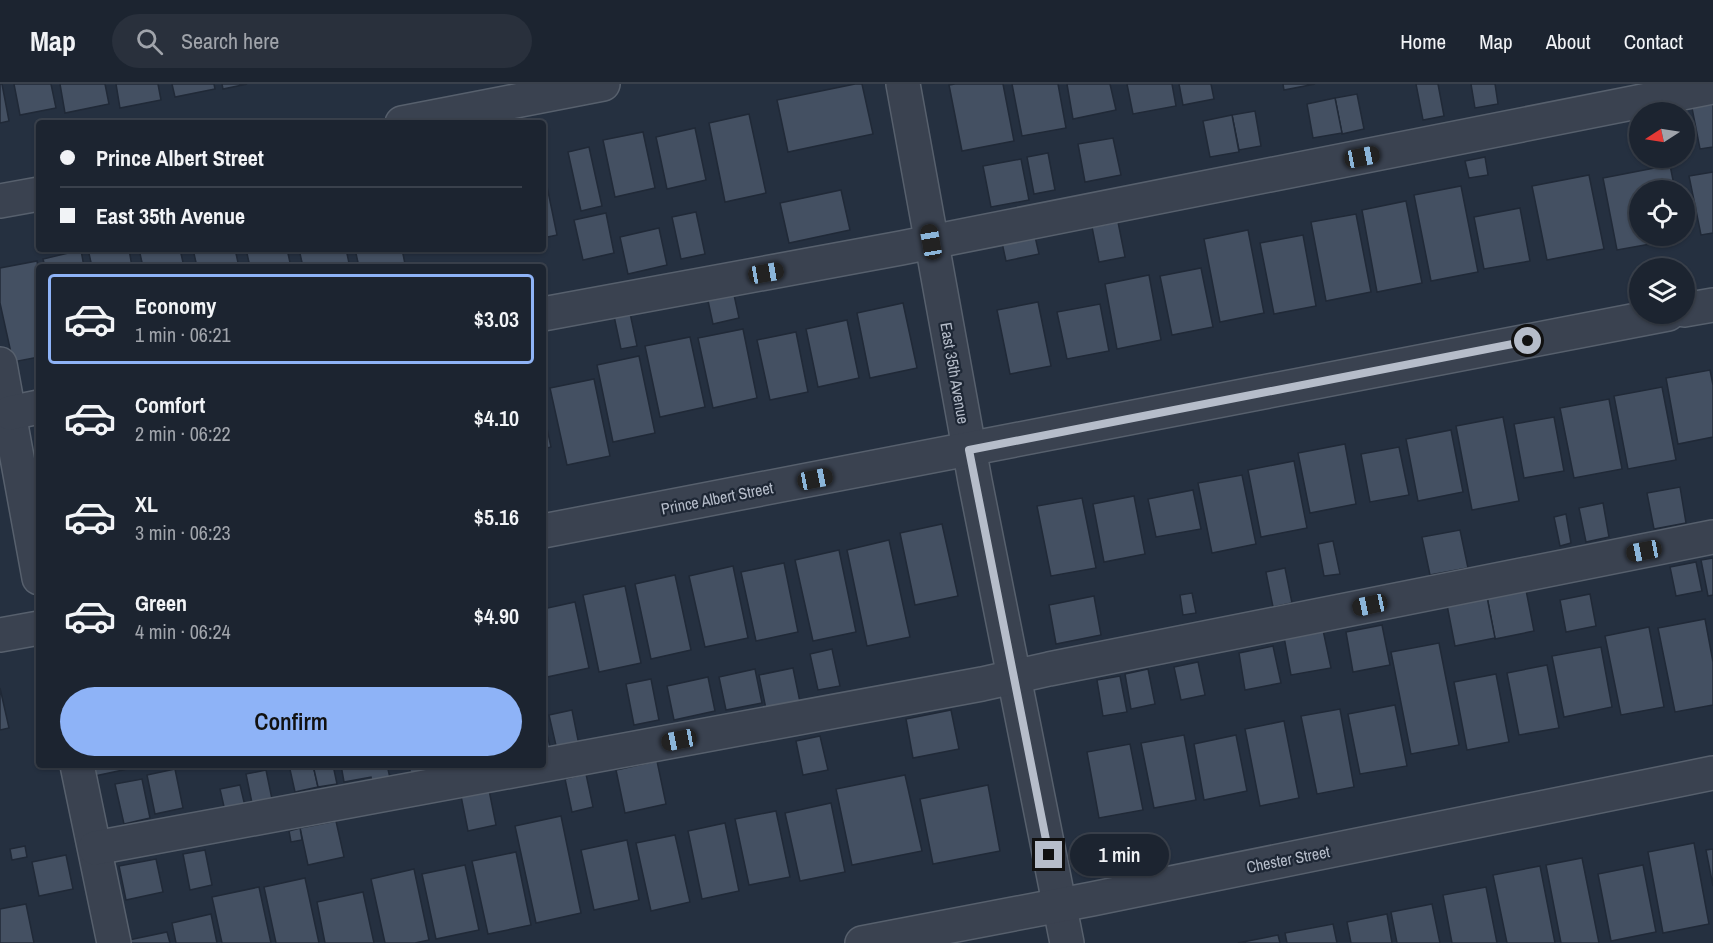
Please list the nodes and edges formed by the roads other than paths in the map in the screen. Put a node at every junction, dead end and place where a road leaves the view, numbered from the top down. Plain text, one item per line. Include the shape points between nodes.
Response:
1 (603, 84) edge
2 (903, 84) edge
3 (1713, 87) edge
4 (417, 120) edge
5 (36, 195) edge
6 (0, 201) edge
7 (931, 242) junction
8 (1713, 305) edge
9 (1695, 308) edge
10 (546, 313) edge
11 (1629, 322) edge
12 (0, 364) edge
13 (24, 410) edge
14 (969, 450) junction
15 (546, 530) edge
16 (1713, 537) edge
17 (36, 544) edge
18 (36, 629) edge
19 (0, 635) edge
20 (1015, 676) junction
21 (546, 764) edge
22 (78, 768) edge
23 (523, 768) edge
24 (1713, 773) edge
25 (95, 848) junction
26 (1060, 905) junction
27 (114, 943) edge
28 (862, 943) edge
29 (1067, 943) edge

1 - 4 street
2 - 7 street, East 35th Avenue
3 - 7 street
5 - 6 street
7 - 10 street
7 - 14 street, East 35th Avenue
8 - 9 street
11 - 14 street, Prince Albert Street
12 - 13 street
13 - 17 street
14 - 15 street, Prince Albert Street
14 - 20 street, East 35th Avenue
16 - 20 street
18 - 19 street
20 - 21 street
20 - 26 street, East 35th Avenue
22 - 25 street
23 - 25 street
24 - 26 street, Chester Street
25 - 27 street
26 - 28 street, Chester Street
26 - 29 street, East 35th Avenue

